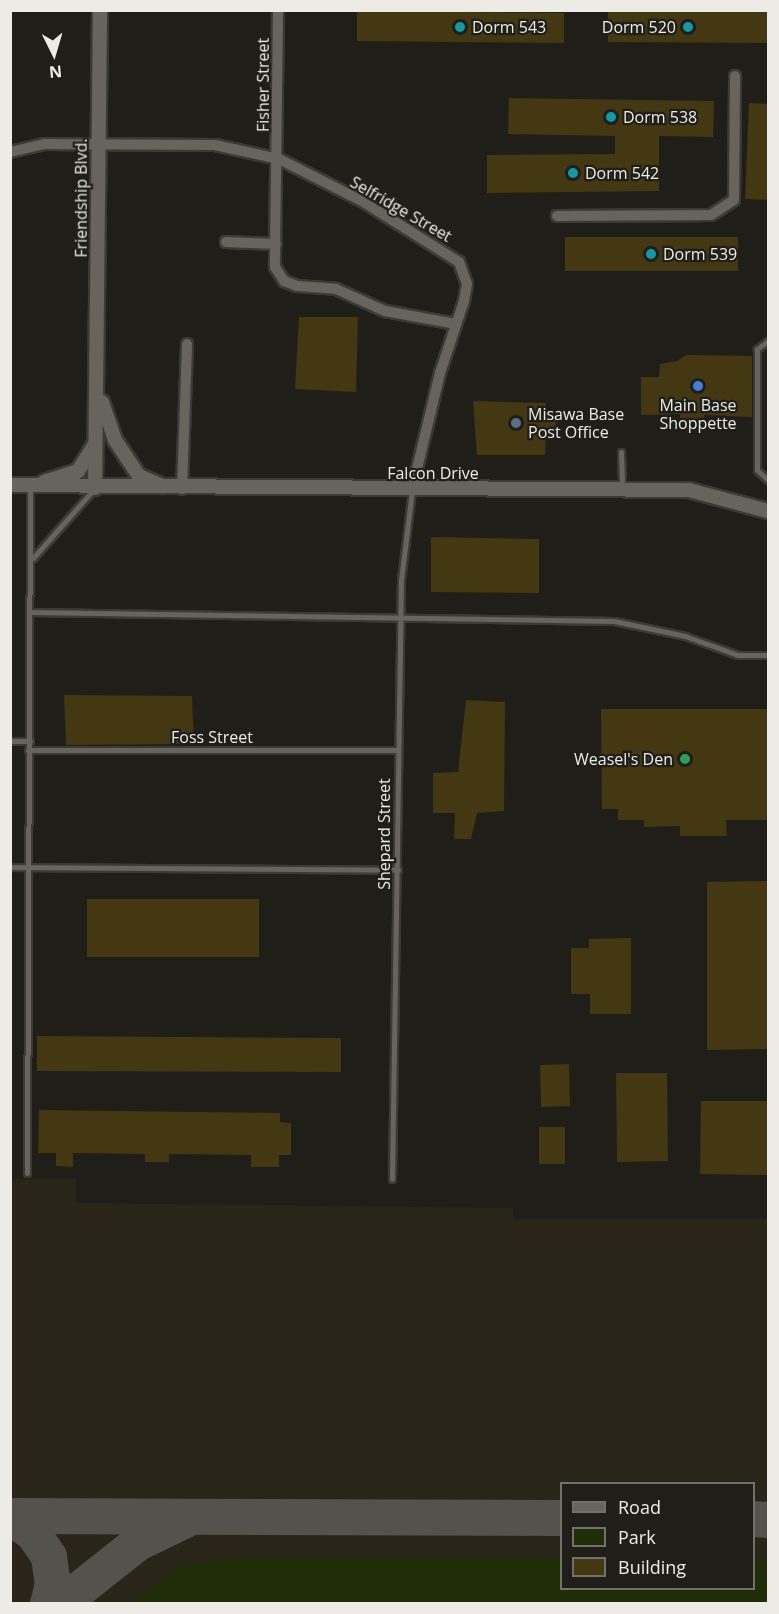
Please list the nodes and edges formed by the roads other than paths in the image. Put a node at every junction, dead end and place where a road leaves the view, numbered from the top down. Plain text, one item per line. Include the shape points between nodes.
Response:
1 (100, 10) edge
2 (278, 10) edge
3 (735, 76) dead end
4 (97, 144) junction
5 (10, 152) edge
6 (279, 159) junction
7 (557, 216) dead end
8 (226, 242) dead end
9 (276, 244) junction
10 (456, 324) junction
11 (768, 342) edge
12 (187, 344) dead end
13 (98, 385) junction
14 (96, 443) junction
15 (621, 452) dead end
16 (768, 480) edge
17 (10, 485) edge
18 (30, 486) junction
19 (95, 488) junction
20 (177, 489) junction
21 (622, 489) junction
22 (412, 490) junction
23 (768, 511) edge
24 (33, 558) junction
25 (30, 612) junction
26 (402, 618) junction
27 (768, 656) edge
28 (10, 741) edge
29 (30, 741) junction
30 (28, 750) junction
31 (397, 750) junction
32 (10, 867) edge
33 (30, 867) junction
34 (398, 870) junction
35 (27, 1173) dead end
36 (392, 1179) dead end

1 - 4 street, Friendship Blvd.
2 - 6 street, Fisher Street
3 - 7 street via 734,200 711,215
4 - 5 street, Selfridge Street via 44,144
4 - 6 street, Selfridge Street via 216,146
4 - 13 street, Friendship Blvd.
6 - 9 street, Fisher Street
6 - 10 street, Selfridge Street via 362,201 459,262 467,284
8 - 9 street
9 - 10 street, Fisher Street via 275,267 284,281 356,295 385,311
10 - 22 street, Selfridge Street
11 - 16 lane via 757,349 757,470
12 - 20 street
13 - 14 street, Friendship Blvd.
13 - 20 street, Friendship Blvd. via 107,421 139,476
14 - 18 street via 78,471
14 - 19 street, Friendship Blvd.
15 - 21 lane
17 - 18 street
18 - 19 street, Falcon Drive
18 - 24 lane
19 - 20 street, Falcon Drive
19 - 24 lane
20 - 22 street, Falcon Drive
21 - 22 street, Falcon Drive
21 - 23 street, Falcon Drive via 689,490
22 - 26 lane, Shepard Street via 401,580
24 - 25 lane
25 - 26 lane
25 - 29 lane
26 - 27 lane via 614,621 685,636 738,655
26 - 31 lane, Shepard Street
28 - 29 lane
29 - 30 lane
30 - 31 lane, Foss Street
30 - 33 lane
31 - 34 lane, Shepard Street
32 - 33 lane
33 - 34 lane
33 - 35 lane
34 - 36 lane, Shepard Street

